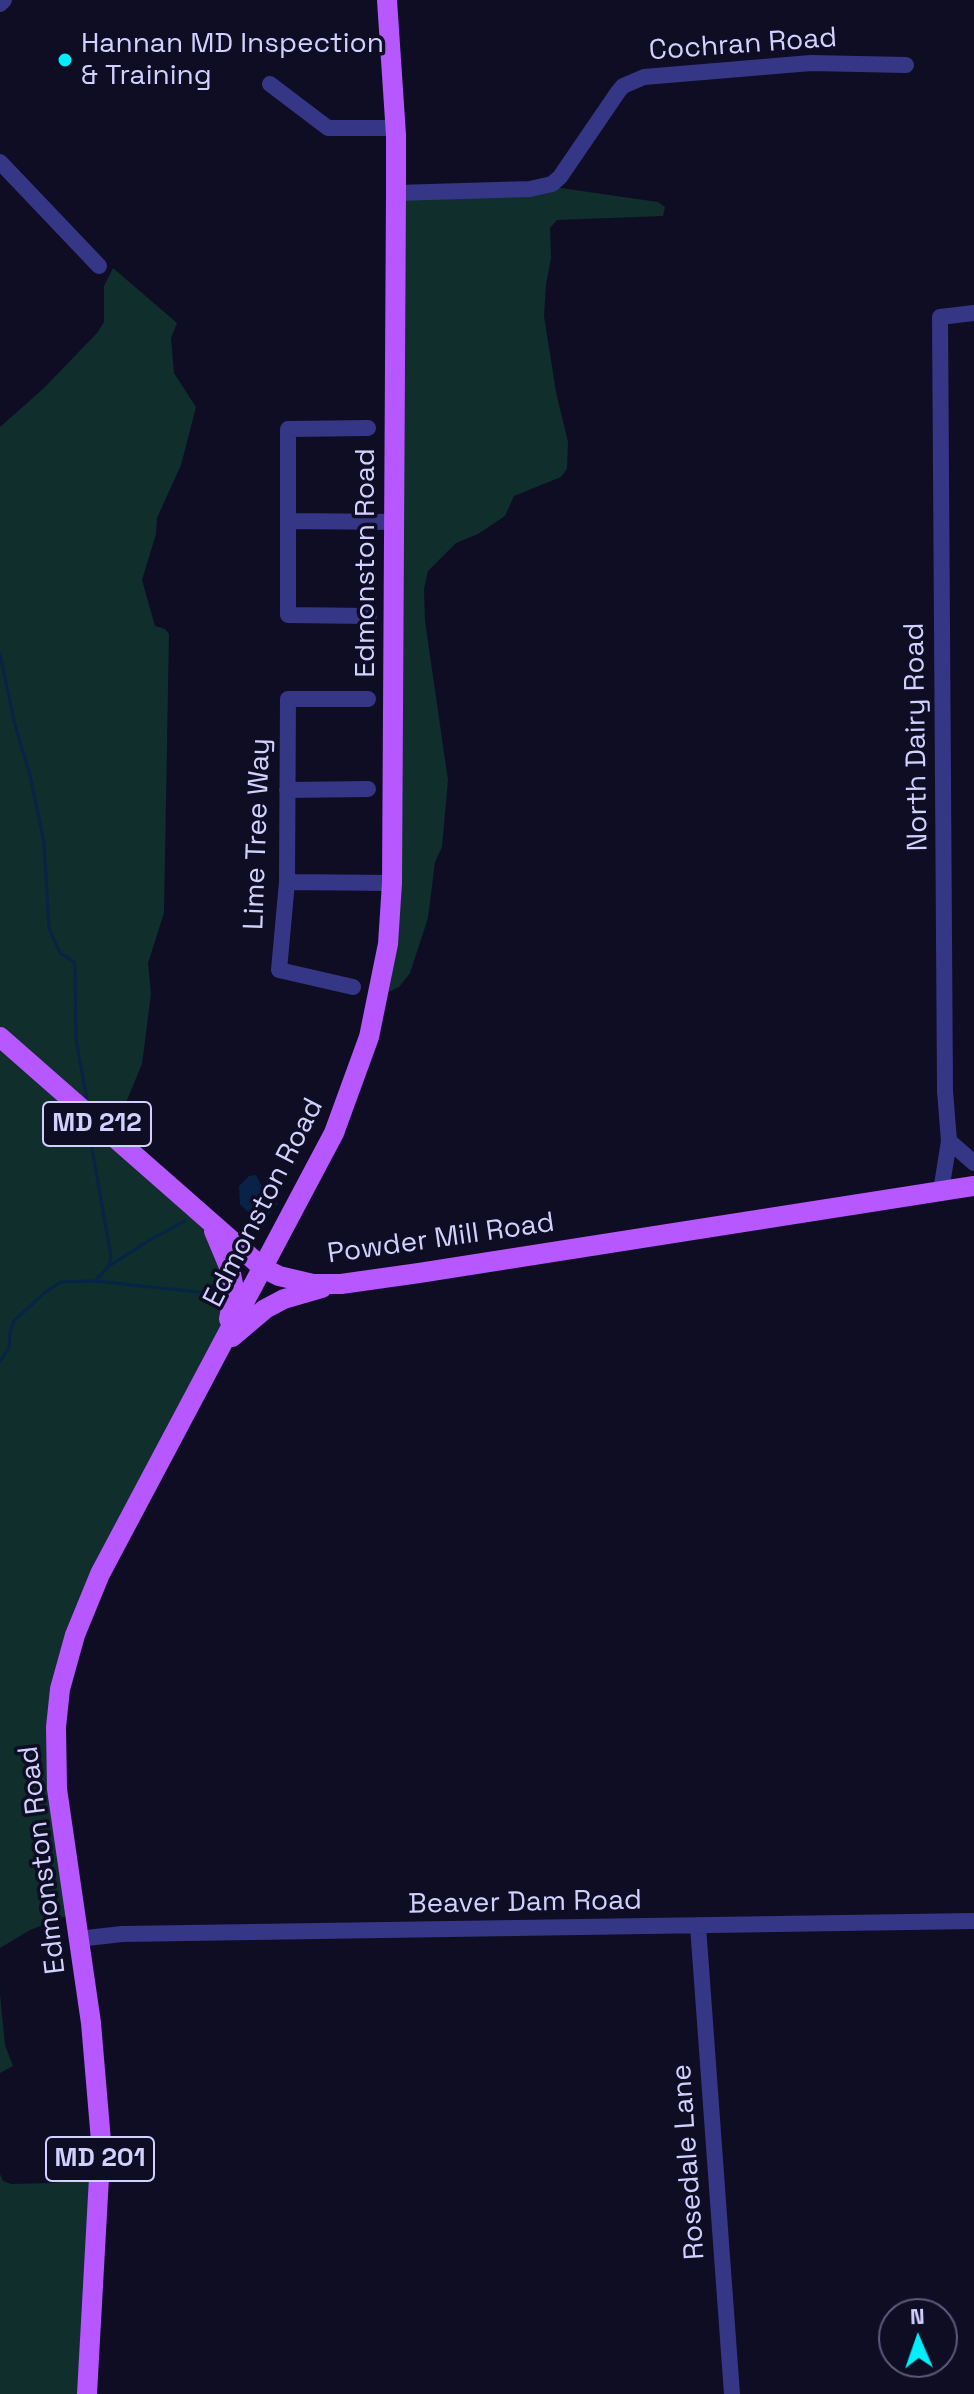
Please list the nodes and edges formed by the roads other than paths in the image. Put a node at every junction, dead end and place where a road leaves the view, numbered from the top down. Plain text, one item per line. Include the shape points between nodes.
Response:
1 (387, 0) edge
2 (906, 65) dead end
3 (270, 84) dead end
4 (396, 128) junction
5 (0, 162) edge
6 (396, 193) junction
7 (99, 266) dead end
8 (974, 313) edge
9 (368, 428) dead end
10 (289, 521) junction
11 (395, 522) junction
12 (369, 616) dead end
13 (368, 699) dead end
14 (368, 789) dead end
15 (287, 790) junction
16 (287, 882) junction
17 (392, 883) junction
18 (353, 987) dead end
19 (0, 1037) edge
20 (949, 1141) junction
21 (974, 1163) edge
22 (974, 1186) edge
23 (941, 1191) junction
24 (210, 1223) junction
25 (263, 1268) junction
26 (341, 1284) junction
27 (223, 1345) junction
28 (974, 1921) edge
29 (698, 1926) junction
30 (78, 1939) junction
31 (87, 2394) edge
32 (732, 2394) edge

1 - 4 main road, Edmonston Road
2 - 6 street, Cochran Road via 811,63 644,77 623,86 552,184
3 - 4 street via 328,128
4 - 6 main road, Edmonston Road
5 - 7 street
6 - 11 main road, Edmonston Road
8 - 20 street, North Dairy Road via 940,317
9 - 10 street via 288,429
10 - 11 street
10 - 12 street via 288,615
11 - 17 main road, Edmonston Road
13 - 15 street, Lime Tree Way via 288,699
14 - 15 street
15 - 16 street, Lime Tree Way
16 - 17 street
16 - 18 street, Lime Tree Way via 279,970
17 - 25 main road, Edmonston Road via 380,993 360,1066 334,1133
19 - 24 main road, Powder Mill Road / MD 212
20 - 21 street
20 - 23 street, North Dairy Road
22 - 23 main road, Powder Mill Road
23 - 26 main road, Powder Mill Road
24 - 25 main road, Powder Mill Road / MD 212
24 - 27 main road via 233,1284
25 - 26 main road, Powder Mill Road via 296,1281
25 - 27 main road, Edmonston Road / MD 201
26 - 27 main road via 284,1299
27 - 30 main road, Edmonston Road / MD 201 via 100,1574 62,1680 57,1789
28 - 29 street, Beaver Dam Road
29 - 30 street, Beaver Dam Road via 122,1934
29 - 32 street, Rosedale Lane
30 - 31 main road, Edmonston Road / MD 201 via 101,2141

